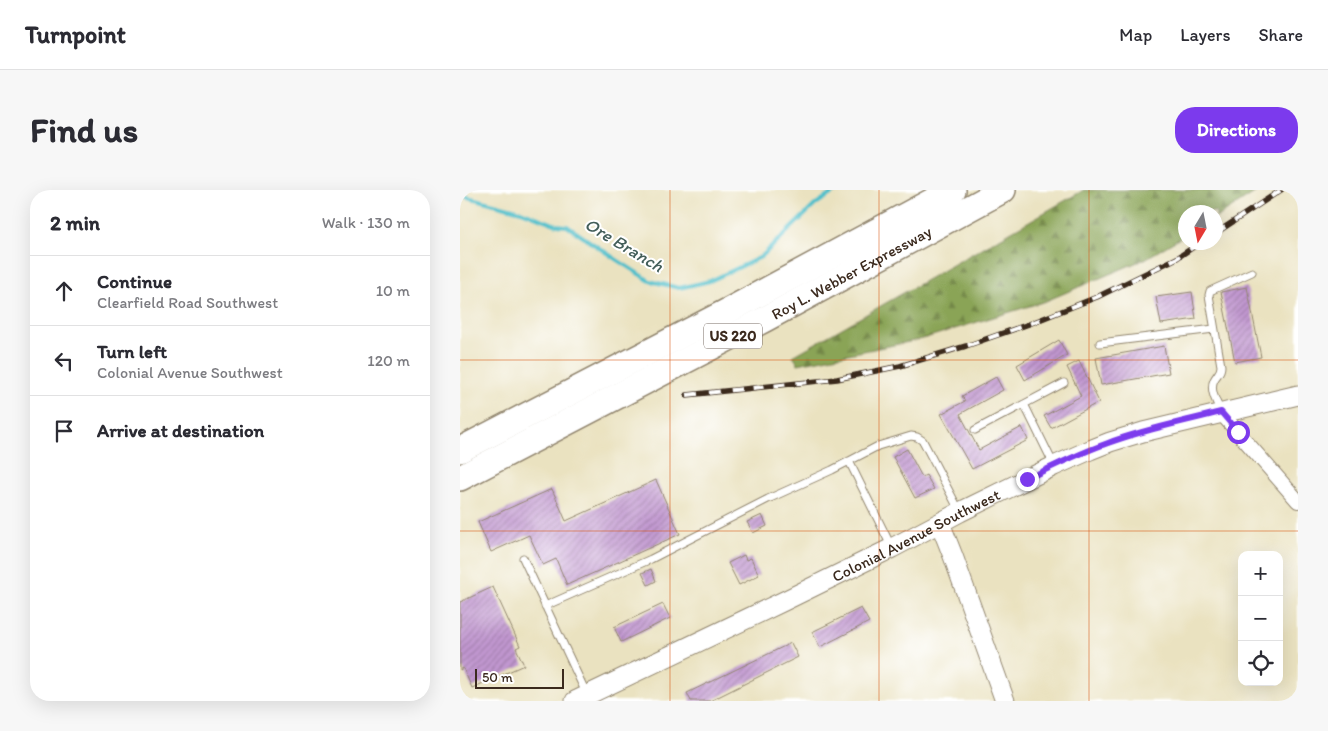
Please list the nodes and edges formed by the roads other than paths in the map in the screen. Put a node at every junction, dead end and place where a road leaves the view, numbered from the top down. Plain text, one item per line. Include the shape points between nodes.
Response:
1 (953, 190) edge
2 (1003, 190) edge
3 (1252, 272) dead end
4 (1214, 329) junction
5 (1100, 343) dead end
6 (1064, 383) dead end
7 (1298, 395) edge
8 (1024, 404) junction
9 (1221, 412) junction
10 (975, 430) dead end
11 (460, 450) edge
12 (849, 461) junction
13 (1054, 466) junction
14 (460, 478) edge
15 (1298, 501) edge
16 (960, 512) junction
17 (940, 523) junction
18 (892, 548) junction
19 (523, 558) dead end
20 (546, 606) junction
21 (581, 698) edge
22 (1005, 701) edge

1 - 11 highway, Roy L. Webber Expressway / US 220
2 - 14 highway, Roy L. Webber Expressway / US 220
3 - 4 lane via 1210,291
4 - 5 lane
4 - 9 lane via 1221,369 1214,380 1214,397
6 - 8 lane
7 - 9 main road, Colonial Avenue Southwest
8 - 10 lane
8 - 13 lane
9 - 13 main road, Colonial Avenue Southwest via 1110,442
9 - 15 street
12 - 16 lane via 895,440 918,437
12 - 18 lane
12 - 20 lane via 651,559
13 - 16 main road, Colonial Avenue Southwest
16 - 17 main road, Colonial Avenue Southwest
17 - 18 main road, Colonial Avenue Southwest
17 - 22 main road
18 - 21 main road, Colonial Avenue Southwest
19 - 20 lane
20 - 21 lane

